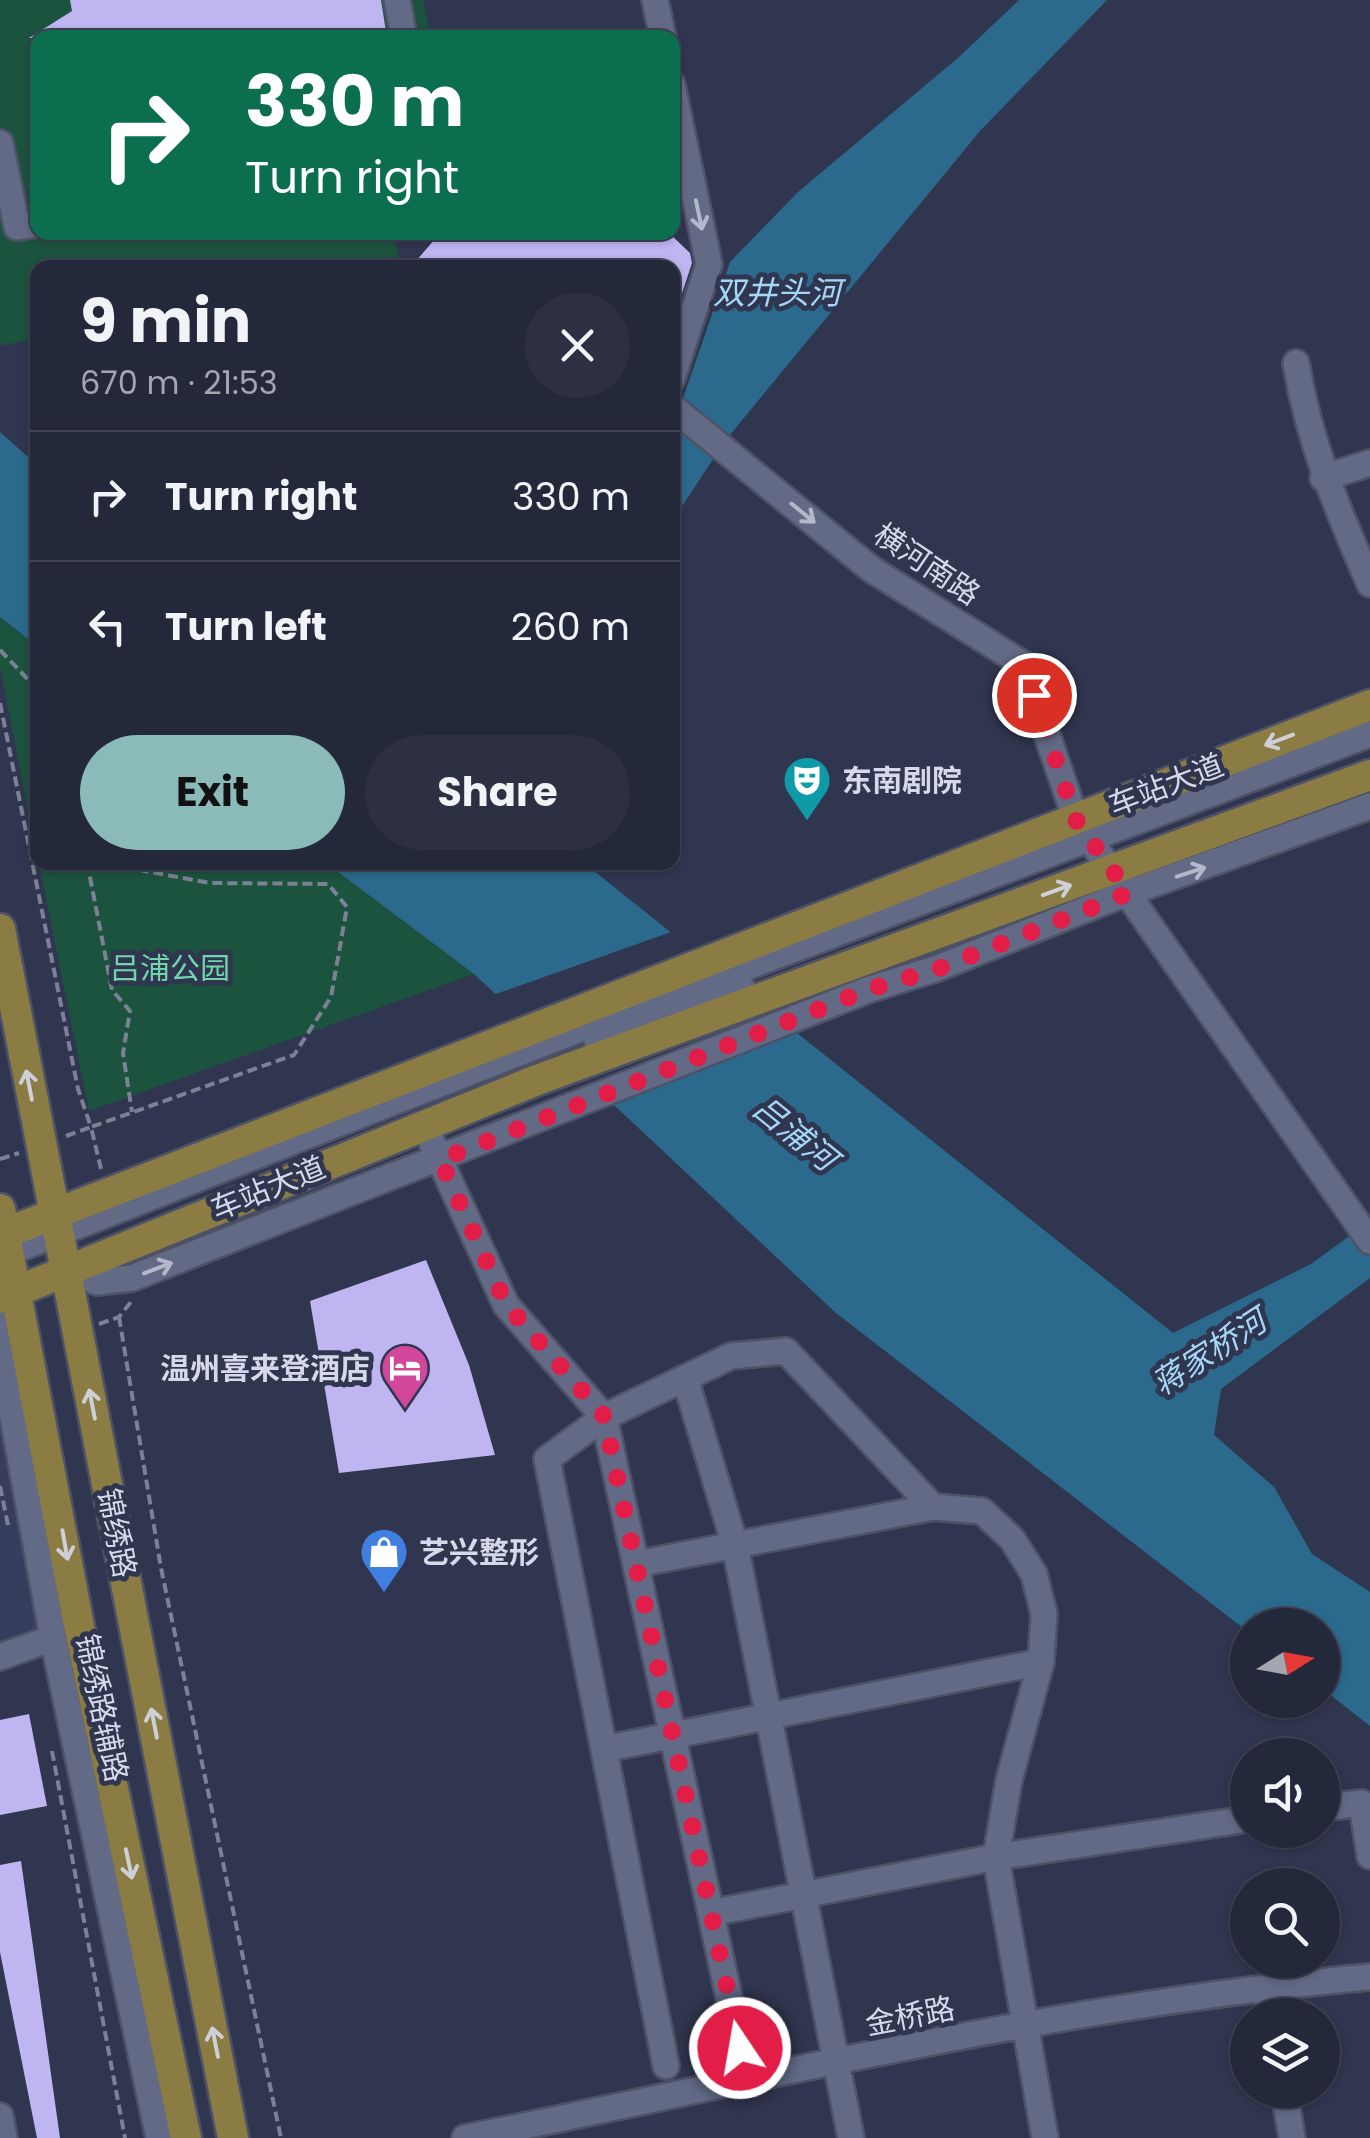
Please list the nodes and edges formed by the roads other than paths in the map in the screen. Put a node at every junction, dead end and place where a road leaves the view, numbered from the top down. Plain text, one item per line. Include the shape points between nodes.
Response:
1 (397, 0) edge
2 (655, 0) edge
3 (403, 30) edge
4 (661, 30) edge
5 (680, 124) edge
6 (0, 143) edge
7 (30, 225) edge
8 (680, 353) edge
9 (1296, 363) dead end
10 (680, 413) edge
11 (1370, 463) edge
12 (1323, 478) junction
13 (1370, 584) edge
14 (1370, 705) edge
15 (1370, 734) edge
16 (1370, 752) edge
17 (1370, 775) edge
18 (1370, 806) edge
19 (1101, 855) junction
20 (0, 929) edge
21 (868, 975) junction
22 (576, 1040) junction
23 (424, 1125) junction
24 (440, 1160) junction
25 (1361, 1208) edge
26 (1370, 1241) edge
27 (59, 1242) junction
28 (5, 1257) edge
29 (686, 1378) junction
30 (604, 1416) junction
31 (934, 1508) junction
32 (735, 1546) junction
33 (636, 1564) junction
34 (53, 1638) junction
35 (0, 1657) edge
36 (1041, 1662) junction
37 (769, 1716) junction
38 (672, 1736) junction
39 (604, 1749) junction
40 (1340, 1806) edge
41 (1230, 1823) edge
42 (996, 1856) junction
43 (1370, 1856) edge
44 (803, 1895) junction
45 (711, 1913) junction
46 (1370, 1977) edge
47 (1265, 1988) junction
48 (1267, 1998) edge
49 (1025, 2026) junction
50 (837, 2064) junction
51 (666, 2066) dead end
52 (747, 2082) junction
53 (1287, 2108) edge
54 (0, 2116) edge
55 (4, 2138) edge
56 (160, 2138) edge
57 (186, 2138) edge
58 (233, 2138) edge
59 (466, 2138) edge
60 (851, 2138) edge
61 (1045, 2138) edge
62 (1292, 2138) edge

1 - 3 street
2 - 4 street
5 -> 8 street via 709,264
6 - 7 street via 17,227
9 - 12 street
10 -> 19 street, 横河南路 via 871,569 1023,664
11 - 12 street
12 - 13 street
14 -> 19 main road, 车站大道
15 - 19 street
16 - 19 street
17 - 19 main road, 车站大道
19 -> 18 street
21 -> 19 main road, 车站大道
19 - 22 street via 680,1012
19 - 22 street via 708,982
19 - 25 street, 横河南路
19 - 27 main road, 车站大道 via 850,908 489,1048
27 -> 20 main road, 锦绣路
21 - 23 main road, 车站大道 via 537,1080
21 - 24 street
22 - 27 street
23 - 24 street
23 - 27 main road, 车站大道
27 -> 24 street via 96,1282 122,1281
24 - 30 street via 506,1304
25 - 26 street, 横河南路
27 - 28 main road, 车站大道
27 - 28 main road, 车站大道
58 -> 27 main road, 锦绣路
28 - 34 street, 锦绣路辅路 via 2,1357
28 -> 57 main road, 锦绣路
29 - 30 street
29 - 31 street via 731,1356 786,1352
29 - 32 street
30 - 33 street
30 - 39 street via 547,1460
31 - 32 street
31 - 36 street via 982,1511 1012,1539 1034,1574 1044,1614
32 - 33 street
32 - 37 street
33 - 38 street
34 - 35 street
34 - 56 street, 锦绣路辅路
36 - 37 street
36 - 42 street
37 - 38 street
37 - 44 street
38 - 39 street
38 - 45 street
39 - 51 street
40 - 43 street via 1362,1803
41 - 42 street
42 - 44 street
42 - 49 street
44 - 45 street
44 - 50 street
45 - 52 street
46 - 47 street, 金桥路
47 - 48 street
47 - 49 street, 金桥路
49 - 50 street, 金桥路
49 - 61 street
50 - 52 street, 金桥路
50 - 60 street
52 - 59 street, 金桥路
53 - 62 street
54 - 55 street

